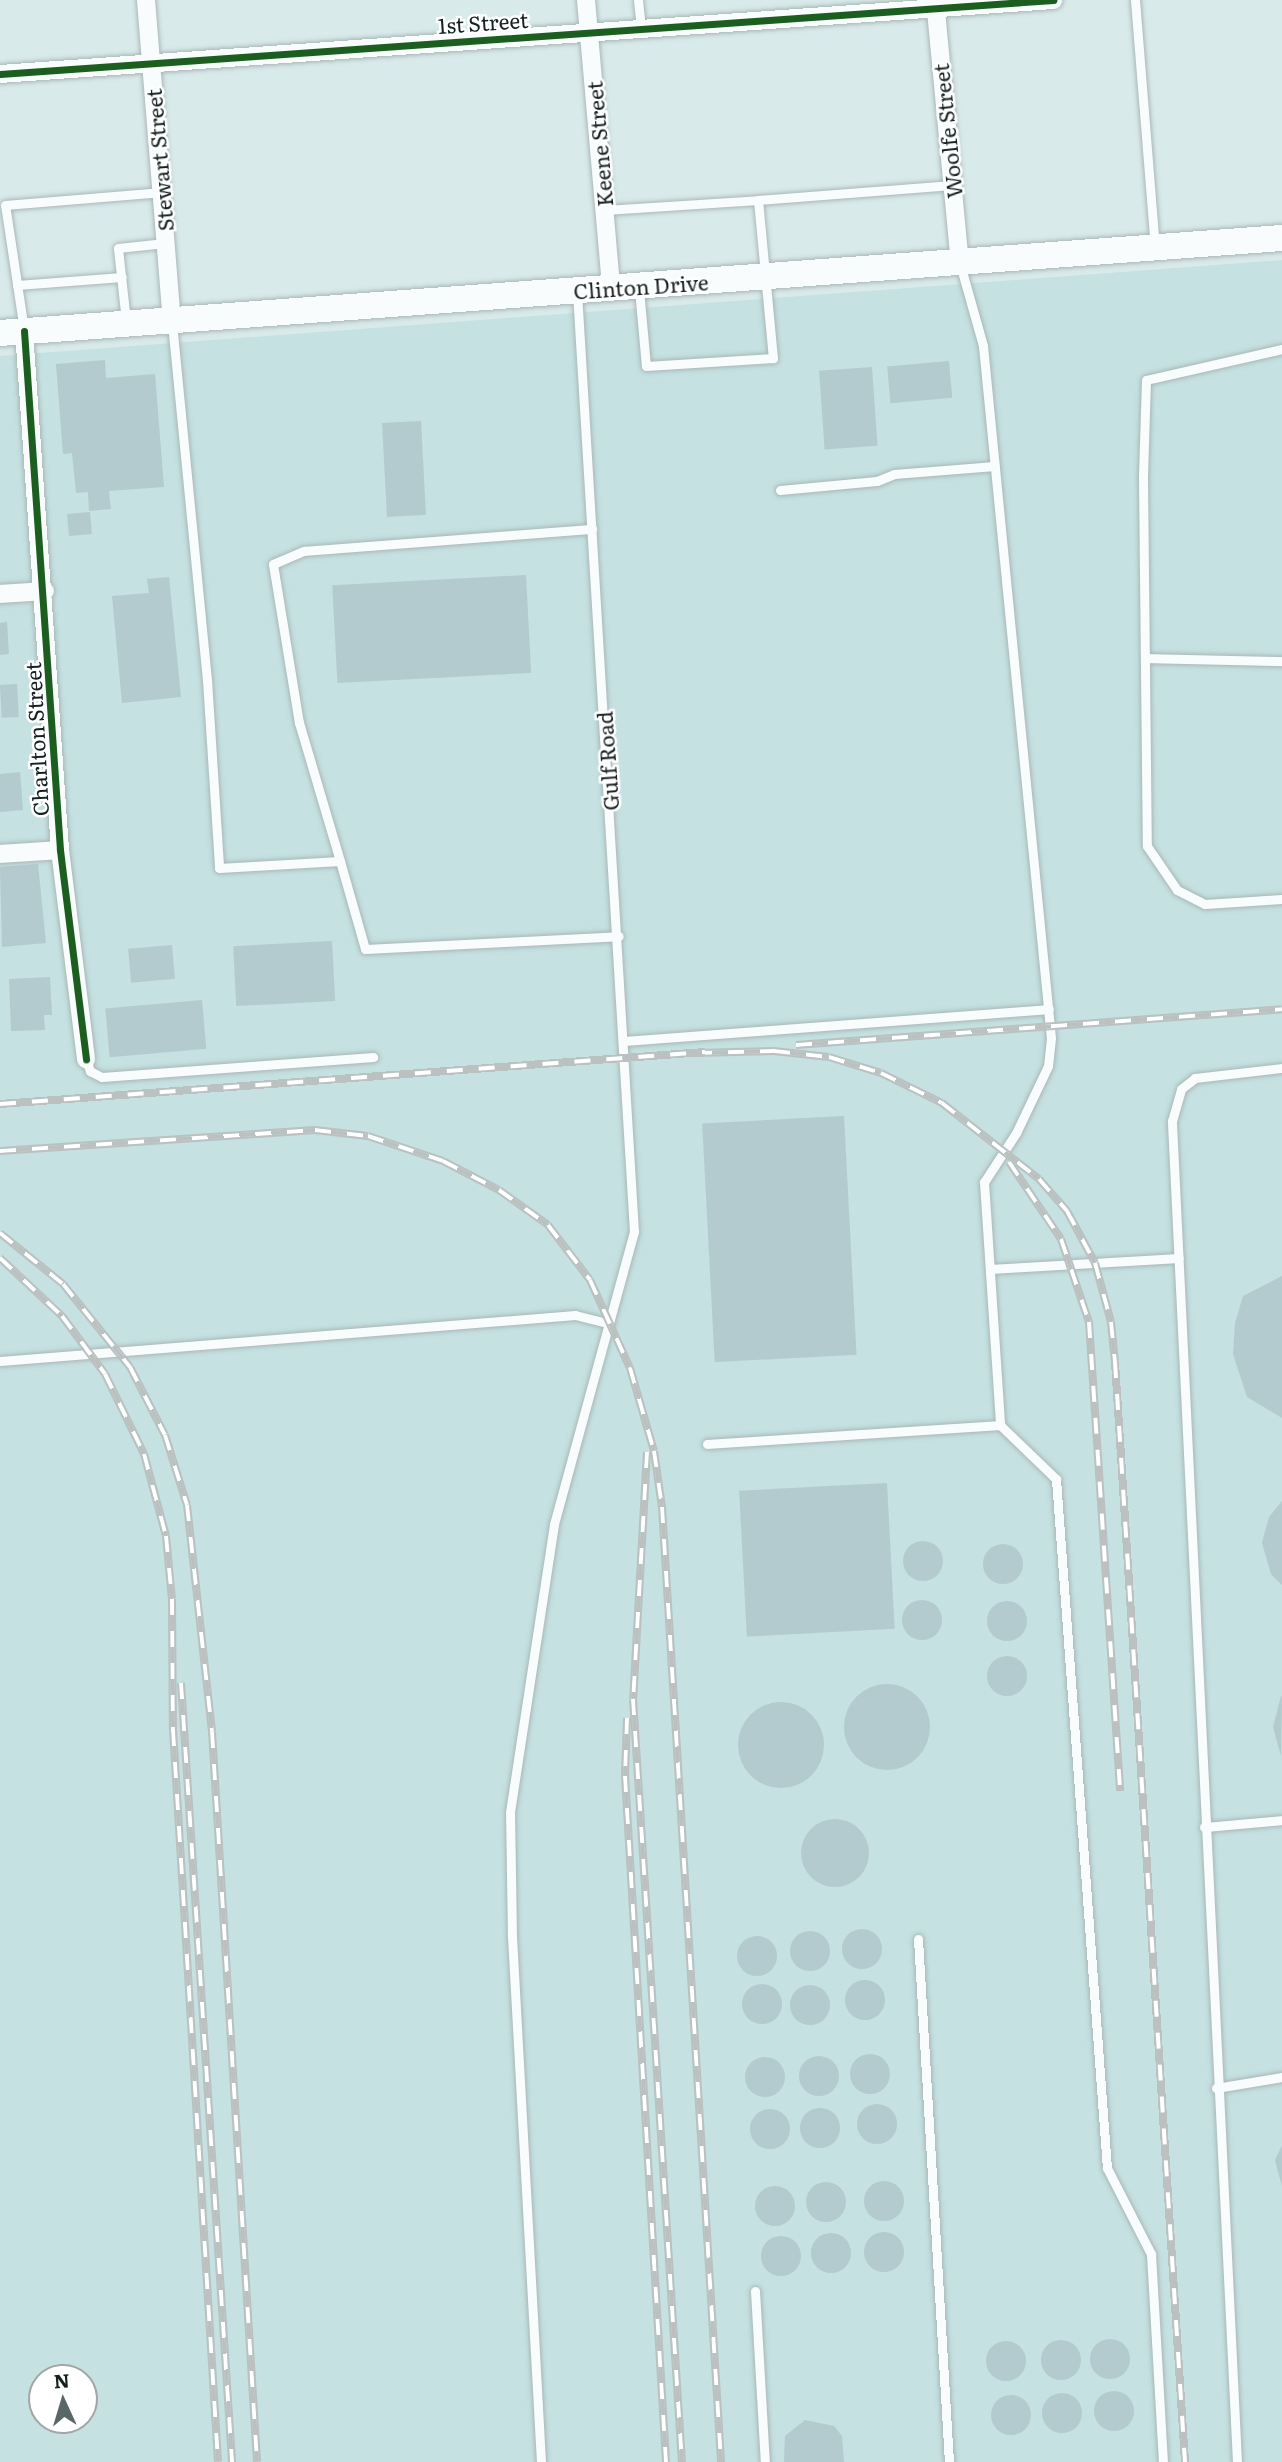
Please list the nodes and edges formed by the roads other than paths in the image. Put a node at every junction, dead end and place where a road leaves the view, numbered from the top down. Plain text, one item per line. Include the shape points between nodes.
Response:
1 (146, 0) edge
2 (586, 0) edge
3 (638, 0) edge
4 (1053, 0) edge
5 (1135, 0) edge
6 (935, 4) edge
7 (641, 29) junction
8 (589, 33) junction
9 (151, 63) junction
10 (0, 74) edge
11 (952, 185) junction
12 (162, 192) junction
13 (758, 200) junction
14 (605, 210) junction
15 (1282, 238) edge
16 (165, 243) junction
17 (1155, 248) junction
18 (960, 263) junction
19 (122, 277) junction
20 (766, 277) junction
21 (17, 285) junction
22 (639, 286) junction
23 (611, 288) junction
24 (577, 291) junction
25 (172, 321) junction
26 (127, 324) junction
27 (12, 332) edge
28 (1282, 349) edge
29 (995, 466) junction
30 (780, 490) dead end
31 (592, 529) junction
32 (45, 591) junction
33 (0, 594) edge
34 (1146, 658) junction
35 (1282, 661) edge
36 (60, 850) junction
37 (0, 854) edge
38 (340, 861) junction
39 (1282, 899) edge
40 (619, 936) junction
41 (1049, 1009) junction
42 (625, 1041) junction
43 (373, 1057) dead end
44 (86, 1059) joint
45 (1282, 1068) edge
46 (1178, 1258) junction
47 (990, 1269) junction
48 (606, 1323) junction
49 (0, 1361) edge
50 (1000, 1425) junction
51 (707, 1444) dead end
52 (1282, 1820) edge
53 (1204, 1828) junction
54 (918, 1939) dead end
55 (1282, 2077) edge
56 (1216, 2088) junction
57 (755, 2291) dead end
58 (541, 2462) edge
59 (765, 2462) edge
60 (949, 2462) edge
61 (1163, 2462) edge
62 (1237, 2462) edge

1 - 9 street, Stewart Street
2 - 8 street, Keene Street
3 - 7 lane
4 - 6 street, 1st Street
5 - 17 lane
6 - 7 street, 1st Street
6 - 11 street, Woolfe Street
7 - 8 street, 1st Street
8 - 9 street, 1st Street
8 - 14 street, Keene Street
9 - 10 street, 1st Street
9 - 12 street, Stewart Street
11 - 13 lane
11 - 18 street, Woolfe Street
12 - 16 street, Stewart Street
12 - 21 lane via 5,205
13 - 14 lane
13 - 20 lane
14 - 23 street, Keene Street
15 - 17 main road, Clinton Drive
16 - 19 lane via 118,247
16 - 25 street, Stewart Street
17 - 18 main road, Clinton Drive
18 - 20 main road, Clinton Drive
18 - 29 lane via 983,346
19 - 21 lane
19 - 26 lane
20 - 22 main road, Clinton Drive
20 - 22 lane via 773,358 646,366
21 - 27 lane
22 - 23 main road, Clinton Drive
23 - 24 main road, Clinton Drive
24 - 25 main road, Clinton Drive
24 - 31 lane, Gulf Road
25 - 26 main road, Clinton Drive
25 - 38 lane via 207,680 219,868
26 - 27 main road, Clinton Drive
27 - 32 street, Charlton Street
28 - 34 lane via 1146,380
29 - 30 lane
29 - 41 lane
31 - 38 lane via 304,551 273,564 299,723
31 - 40 lane, Gulf Road
32 - 33 street
32 - 36 street, Charlton Street
34 - 35 lane
34 - 39 lane via 1147,846 1177,890 1205,904
36 - 37 street
36 - 44 street, Charlton Street
38 - 40 lane via 365,949
40 - 42 lane, Gulf Road
41 - 42 lane
41 - 47 lane via 1048,1066 1016,1133 984,1182
42 - 48 lane, Gulf Road via 635,1232
43 - 44 lane via 102,1077 90,1071
45 - 46 lane via 1215,1072 1195,1078 1181,1089 1172,1121
46 - 47 lane
46 - 53 lane
47 - 50 lane
48 - 49 lane via 575,1315
48 - 58 lane via 554,1524 510,1812 512,1937
50 - 51 lane
50 - 61 lane via 1056,1479 1107,2168 1151,2255
52 - 53 lane
53 - 56 lane
54 - 60 lane
55 - 56 lane
56 - 62 lane
57 - 59 lane

